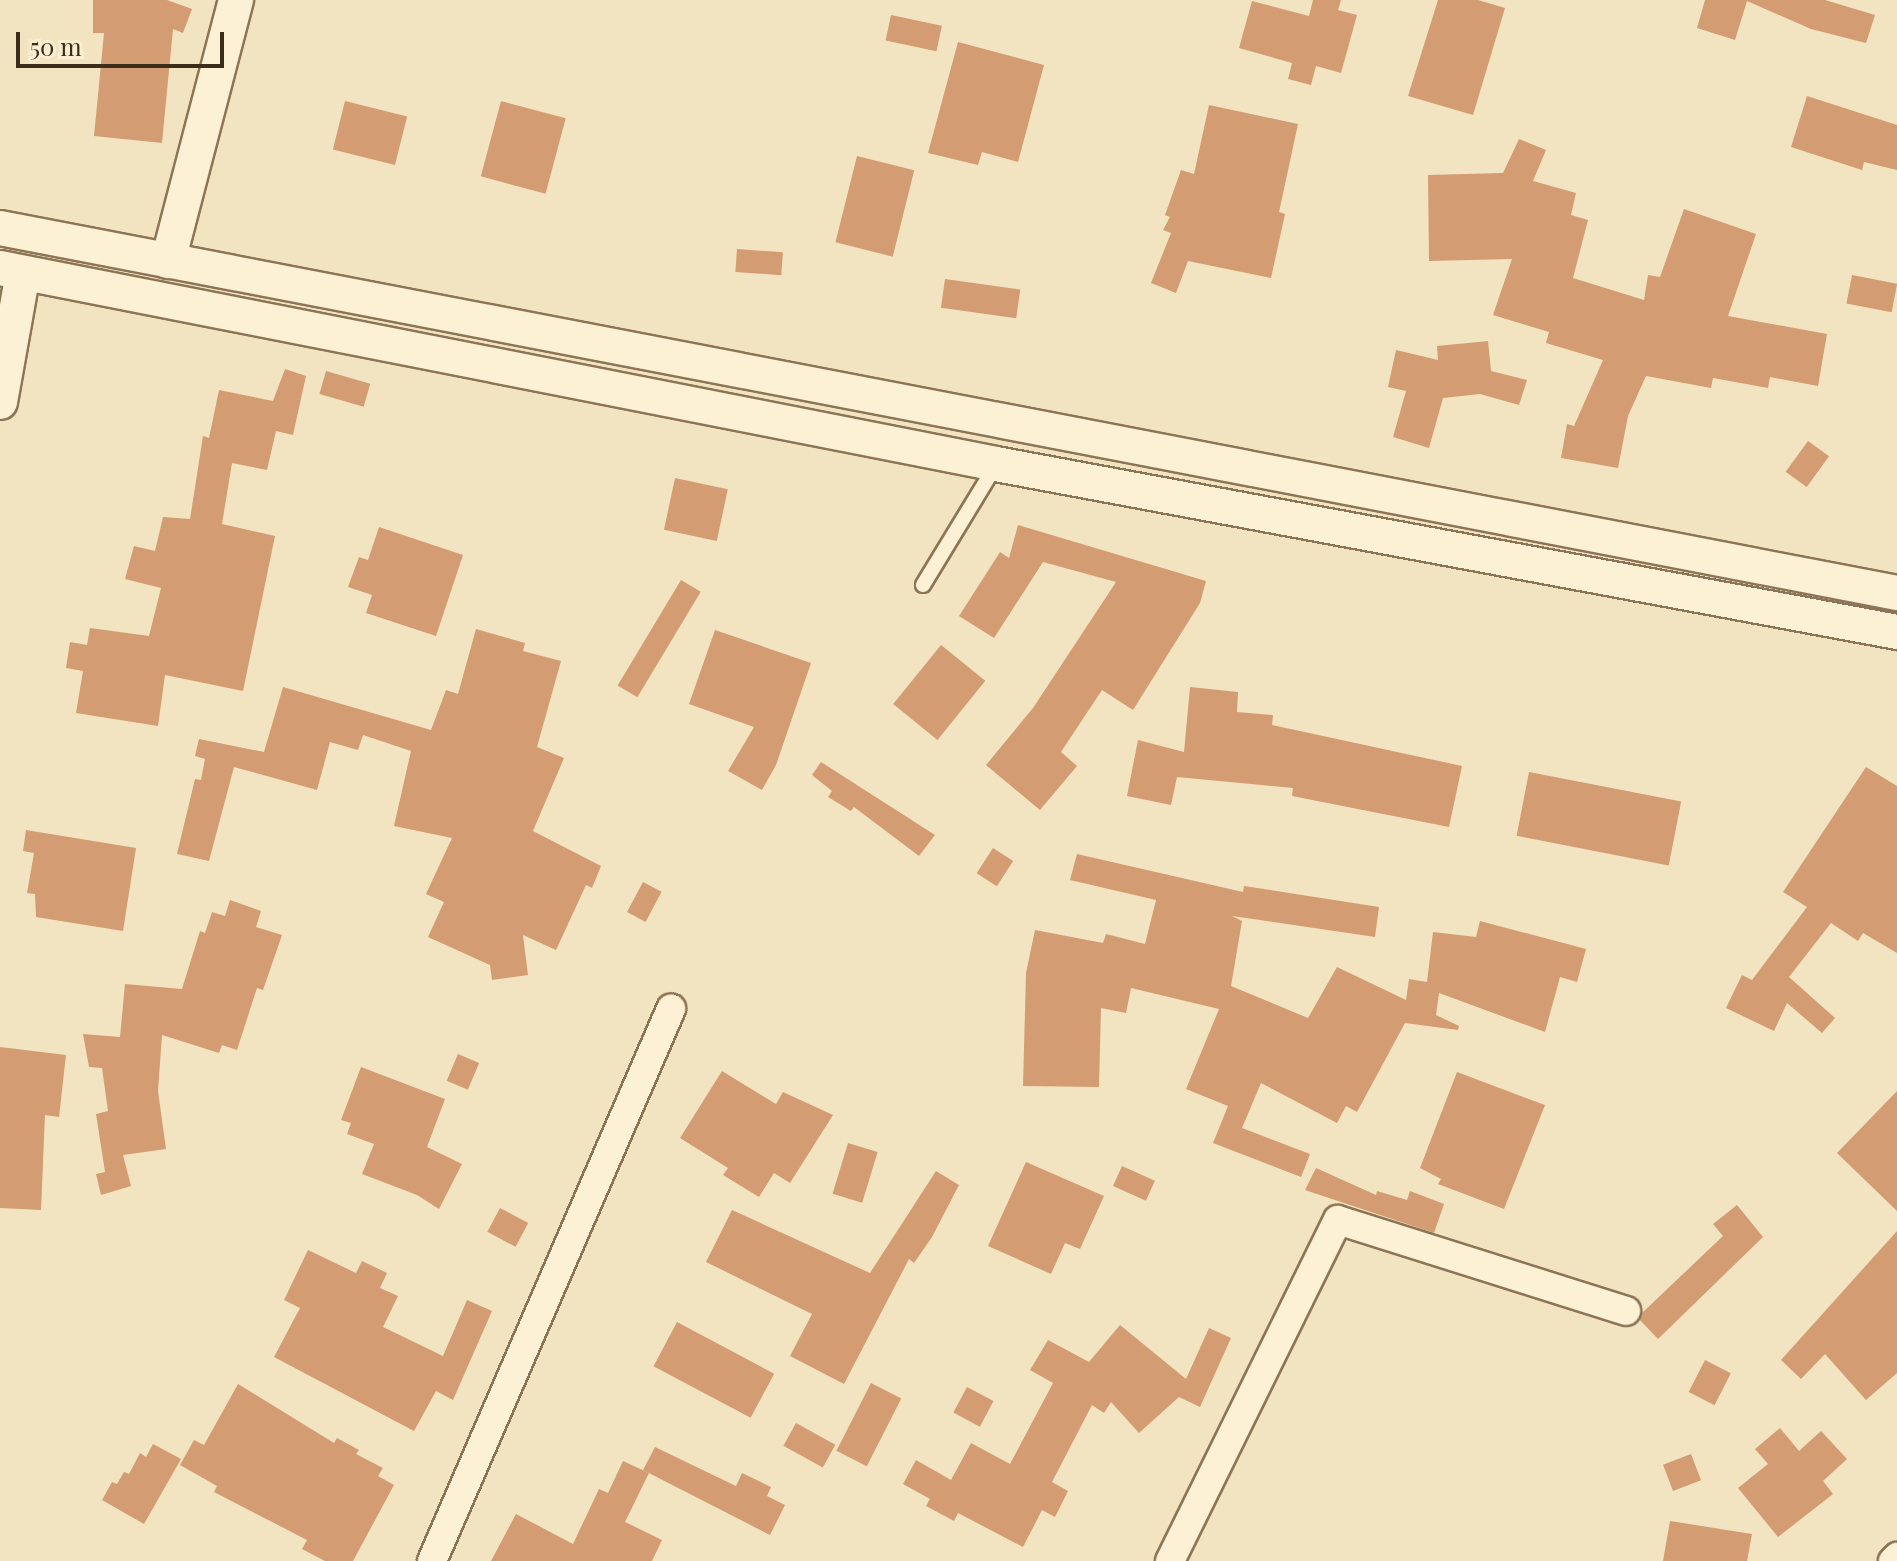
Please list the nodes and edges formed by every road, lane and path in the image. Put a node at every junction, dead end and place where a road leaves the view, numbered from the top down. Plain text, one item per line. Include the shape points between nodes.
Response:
1 (236, 0) edge
2 (0, 228) edge
3 (168, 261) junction
4 (12, 271) edge
5 (598, 341) junction
6 (586, 382) junction
7 (0, 402) edge
8 (996, 464) junction
9 (923, 585) dead end
10 (1897, 593) edge
11 (1897, 632) edge
12 (671, 1009) dead end
13 (1626, 1311) dead end
14 (432, 1561) edge
15 (1170, 1561) edge

1 - 3 street
2 - 3 street
3 - 5 street
4 - 6 street
4 - 7 street
5 - 6 street
5 - 10 street
6 - 8 street
8 - 9 lane
8 - 11 street
12 - 14 street
13 - 15 street via 1338,1220

